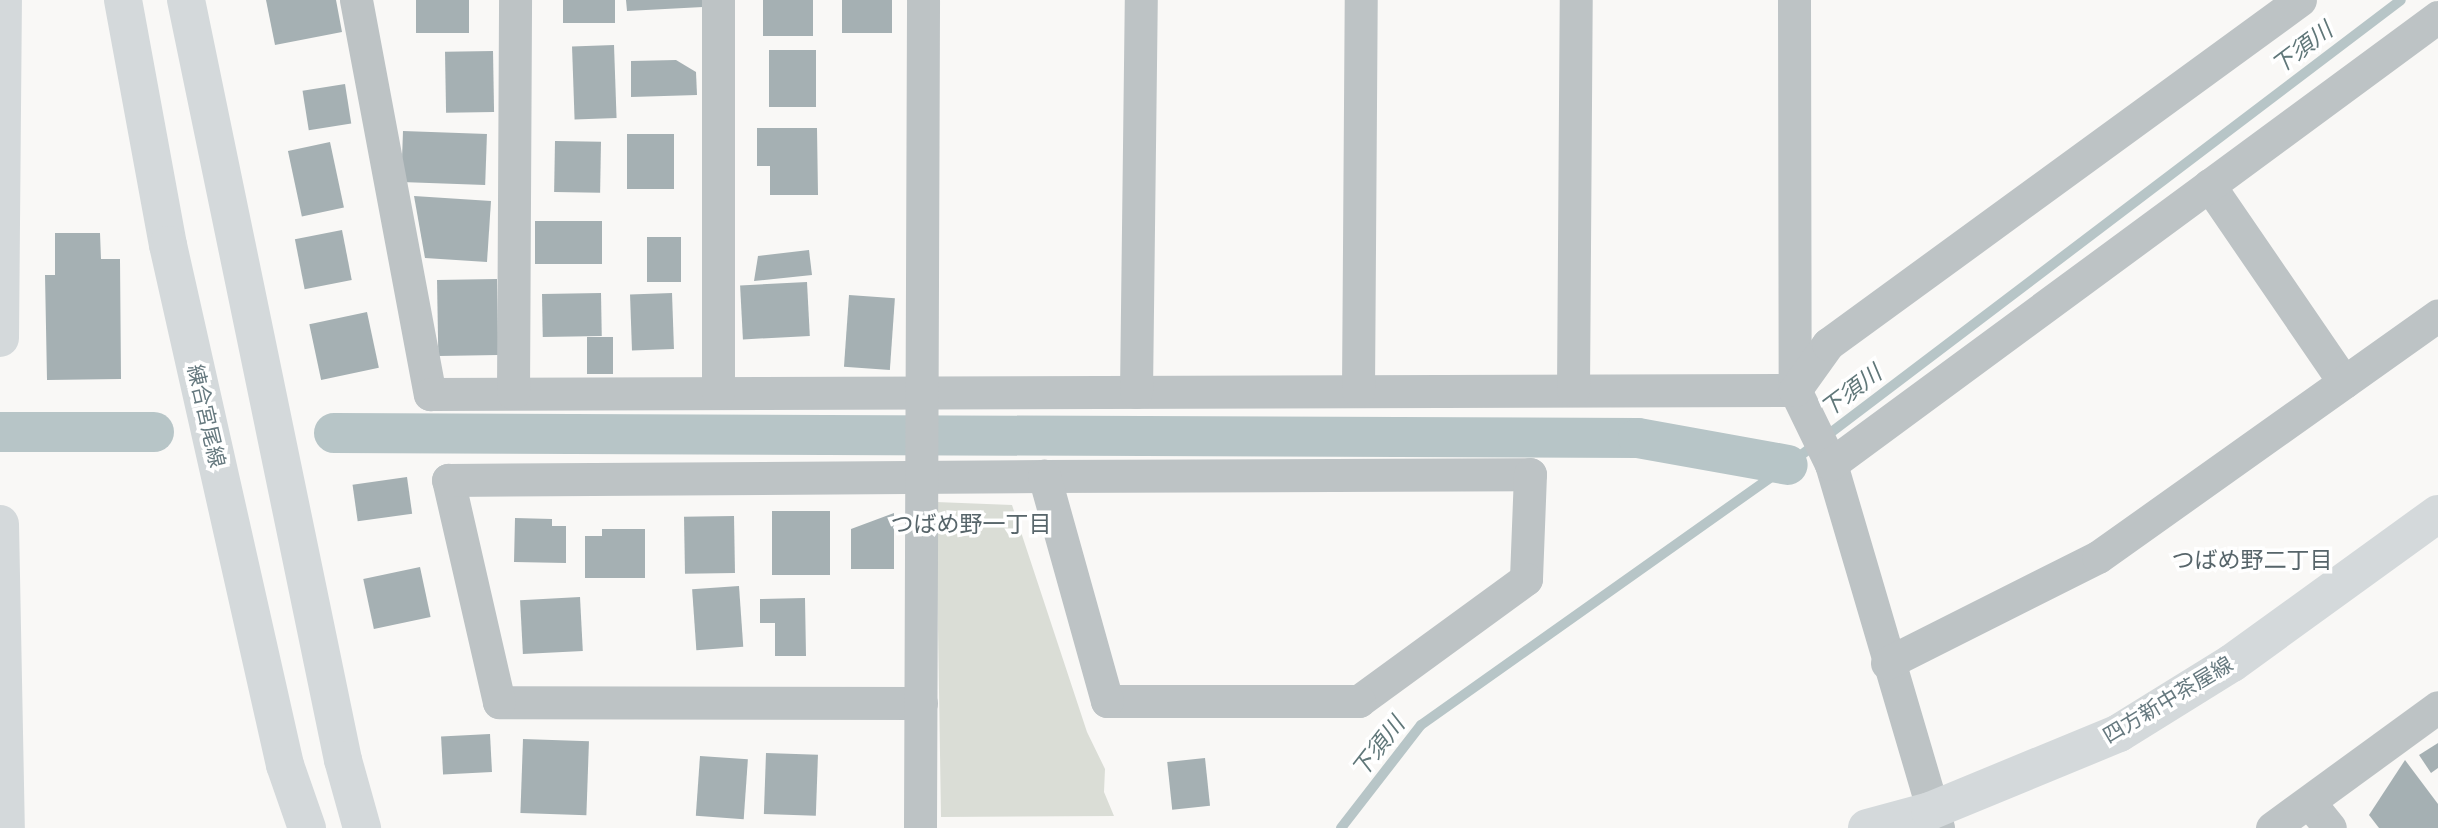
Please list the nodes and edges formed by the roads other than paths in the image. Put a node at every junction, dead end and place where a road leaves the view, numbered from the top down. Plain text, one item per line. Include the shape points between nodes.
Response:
1 (3, 0) edge
2 (123, 0) edge
3 (186, 0) edge
4 (356, 0) edge
5 (515, 0) edge
6 (718, 0) edge
7 (923, 0) edge
8 (1140, 0) edge
9 (1361, 0) edge
10 (1576, 0) edge
11 (1794, 0) edge
12 (2300, 0) edge
13 (2438, 17) edge
14 (2209, 185) junction
15 (2438, 314) edge
16 (0, 338) edge
17 (2344, 382) junction
18 (1573, 390) junction
19 (1795, 390) junction
20 (1357, 391) junction
21 (922, 392) junction
22 (1136, 392) junction
23 (513, 393) junction
24 (718, 393) junction
25 (1830, 464) junction
26 (1044, 476) junction
27 (921, 477) junction
28 (2438, 514) edge
29 (0, 524) edge
30 (1887, 663) junction
31 (921, 703) junction
32 (2438, 707) edge
33 (2308, 802) junction
34 (1934, 820) edge
35 (6, 828) edge
36 (307, 828) edge
37 (362, 828) edge
38 (920, 828) edge
39 (1867, 828) edge
40 (2272, 828) edge
41 (2330, 828) edge

1 - 16 main road
2 - 36 main road, 練合宮尾線 via 167,245 285,765
3 - 37 main road via 343,760
4 - 23 street via 430,394
5 - 23 street
6 - 24 street
7 - 21 street
8 - 22 street
9 - 20 street
10 - 18 street
11 - 19 street
12 - 19 street via 1828,344
13 - 14 street
14 - 17 street
14 - 25 street
15 - 17 street
17 - 30 street via 2098,557
18 - 19 street
18 - 20 street
19 - 25 street
20 - 22 street
21 - 22 street
21 - 24 street
21 - 27 street
23 - 24 street
25 - 30 street
26 - 26 street via 1530,474 1526,579 1359,701 1107,701
26 - 27 street
27 - 31 street
27 - 31 street via 448,480 499,702
28 - 34 main road, 四方新中茶屋線 via 2232,663 2119,733
29 - 35 main road
30 - 34 street
31 - 38 street
32 - 33 street
33 - 40 street
33 - 41 street
34 - 39 main road, 四方新中茶屋線

